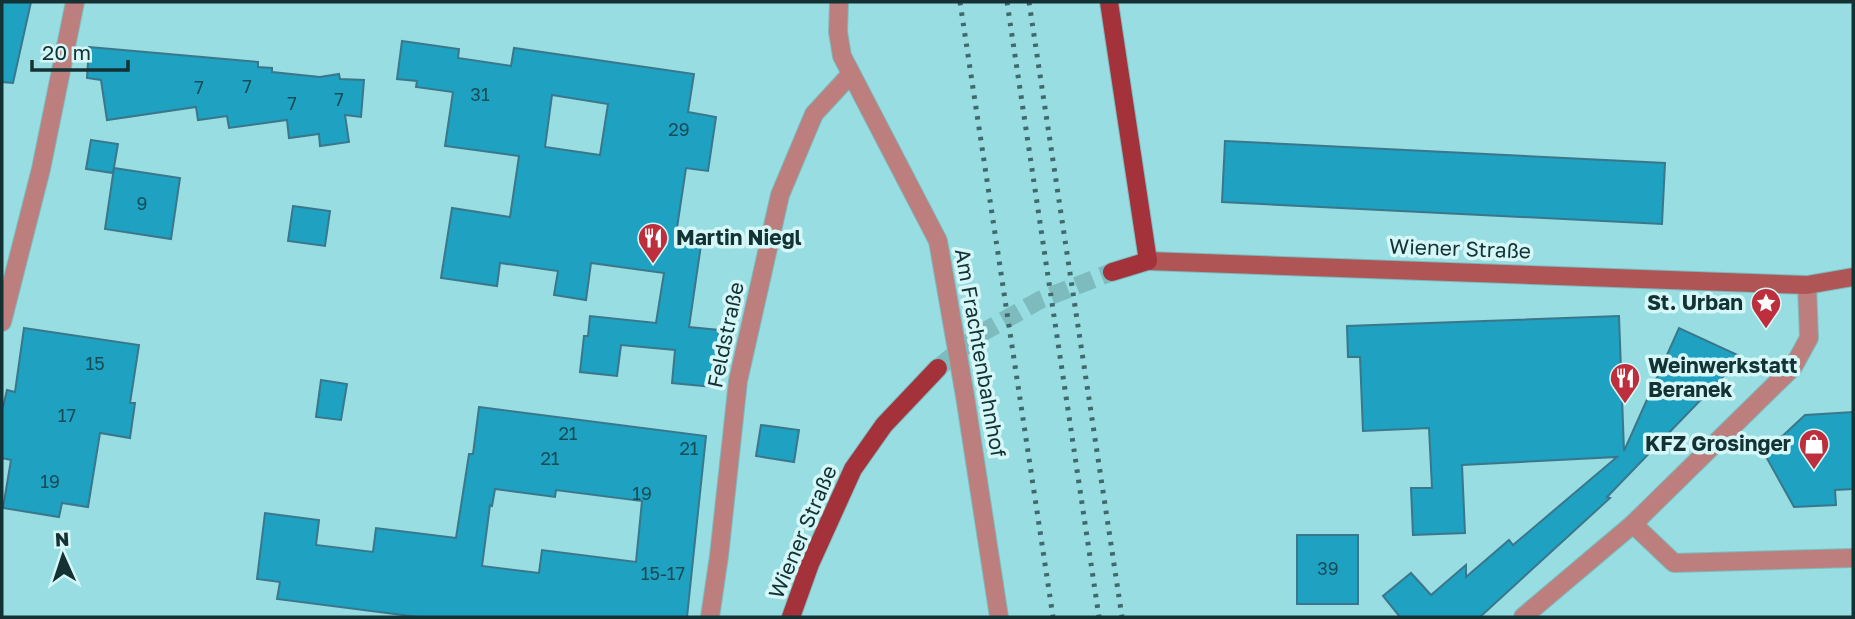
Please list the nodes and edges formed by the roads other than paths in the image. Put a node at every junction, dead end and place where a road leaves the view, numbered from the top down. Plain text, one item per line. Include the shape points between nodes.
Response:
1 (75, 2) edge
2 (839, 2) edge
3 (1109, 2) edge
4 (850, 75) junction
5 (1148, 261) junction
6 (1112, 272) tunnel mouth
7 (1853, 276) edge
8 (1807, 285) junction
9 (2, 322) edge
10 (938, 368) tunnel mouth
11 (1633, 524) junction
12 (1853, 558) edge
13 (710, 617) edge
14 (791, 617) edge
15 (999, 617) edge
16 (1523, 617) edge

1 - 9 street via 41,169
2 - 4 street via 838,32
3 - 5 main road
4 - 13 street, Feldstraße via 814,114 780,195 738,380
4 - 15 street, Am Frachtenbahnhof via 938,241
5 - 6 main road, Wiener Straße
5 - 8 main road, Wiener Straße
7 - 8 main road, Wiener Straße
8 - 11 street via 1809,338 1793,367
10 - 14 main road, Wiener Straße via 884,425 853,469
11 - 12 street via 1674,563
11 - 16 street

